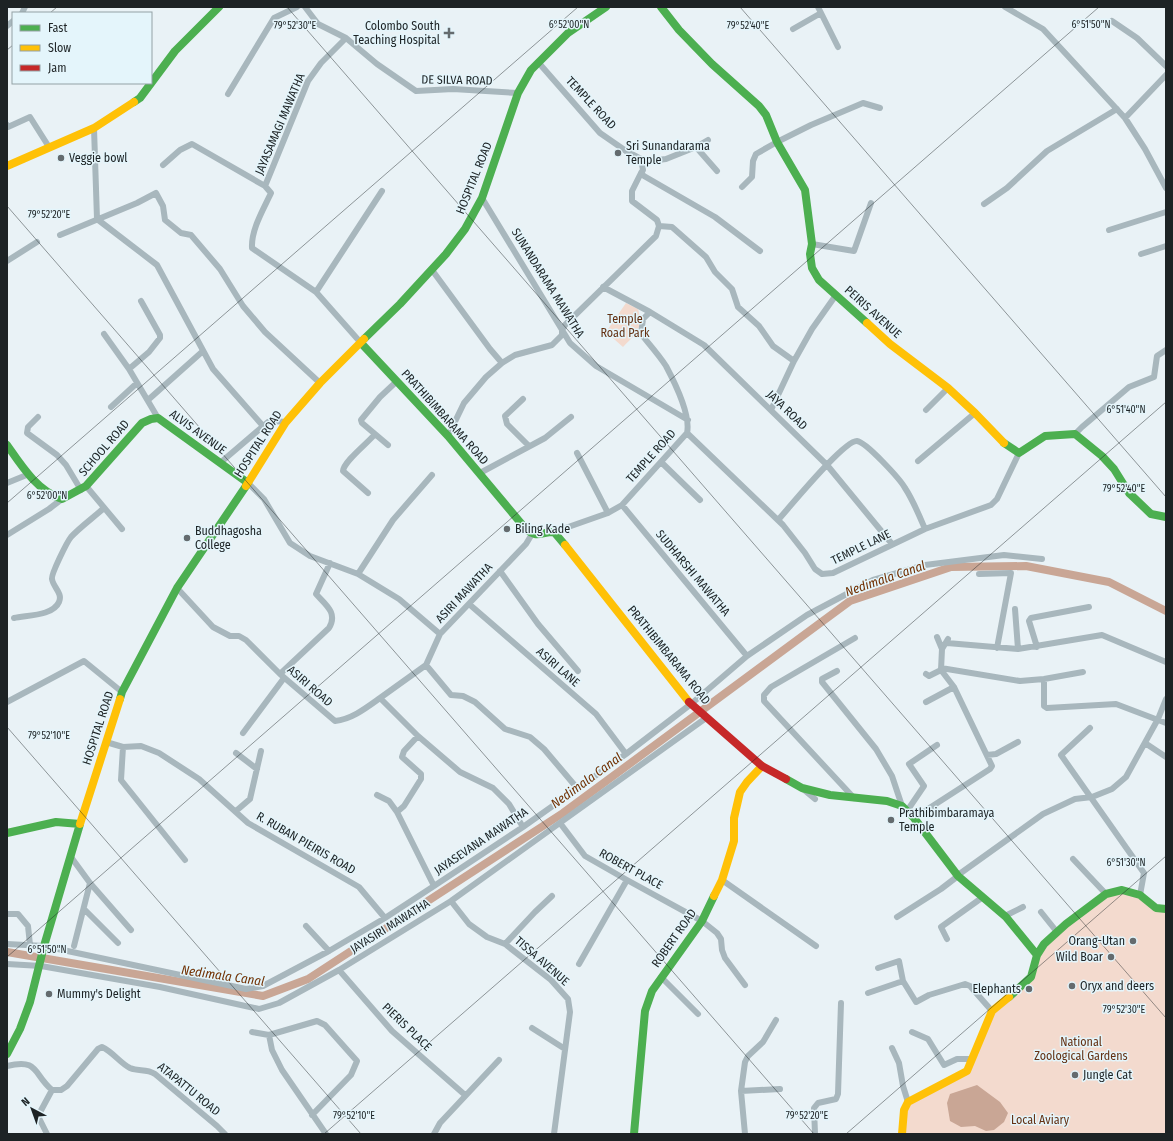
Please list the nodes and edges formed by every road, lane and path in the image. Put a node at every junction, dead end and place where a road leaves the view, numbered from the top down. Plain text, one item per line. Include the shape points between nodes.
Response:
1 (219, 7) edge
2 (297, 7) edge
3 (305, 7) edge
4 (606, 7) edge
5 (661, 7) edge
6 (1005, 7) edge
7 (819, 10) edge
8 (1112, 21) dead end
9 (793, 29) dead end
10 (346, 38) junction
11 (838, 47) dead end
12 (538, 62) junction
13 (1166, 66) edge
14 (1166, 75) edge
15 (152, 82) edge
16 (150, 84) edge
17 (518, 93) junction
18 (228, 94) dead end
19 (880, 108) dead end
20 (1117, 109) junction
21 (1125, 118) junction
22 (7, 125) edge
23 (94, 128) junction
24 (708, 140) dead end
25 (777, 142) junction
26 (49, 147) junction
27 (696, 147) junction
28 (642, 162) junction
29 (162, 165) dead end
30 (7, 166) edge
31 (717, 171) dead end
32 (641, 173) junction
33 (265, 186) junction
34 (742, 187) dead end
35 (1166, 188) edge
36 (382, 191) dead end
37 (482, 198) junction
38 (871, 203) dead end
39 (984, 204) dead end
40 (1166, 212) edge
41 (97, 219) junction
42 (659, 226) junction
43 (1109, 230) dead end
44 (60, 235) dead end
45 (37, 242) dead end
46 (812, 244) junction
47 (1166, 246) edge
48 (760, 251) dead end
49 (1141, 254) dead end
50 (7, 261) edge
51 (432, 270) junction
52 (604, 287) junction
53 (316, 292) junction
54 (836, 295) junction
55 (141, 301) dead end
56 (650, 312) junction
57 (562, 330) junction
58 (104, 334) dead end
59 (361, 343) junction
60 (1166, 350) edge
61 (203, 351) junction
62 (794, 361) junction
63 (502, 363) junction
64 (129, 369) junction
65 (396, 382) junction
66 (137, 383) junction
67 (320, 383) junction
68 (948, 388) junction
69 (523, 399) dead end
70 (148, 400) junction
71 (111, 407) dead end
72 (771, 410) junction
73 (926, 410) dead end
74 (975, 413) junction
75 (38, 417) dead end
76 (158, 418) junction
77 (571, 418) dead end
78 (688, 420) junction
79 (286, 422) junction
80 (263, 426) junction
81 (687, 433) junction
82 (375, 434) junction
83 (1075, 434) junction
84 (448, 436) junction
85 (7, 445) edge
86 (388, 445) dead end
87 (529, 446) junction
88 (577, 453) dead end
89 (1019, 453) junction
90 (661, 462) junction
91 (918, 462) dead end
92 (220, 463) junction
93 (827, 464) junction
94 (480, 473) junction
95 (29, 474) junction
96 (432, 475) dead end
97 (7, 483) edge
98 (248, 483) junction
99 (84, 488) junction
100 (368, 493) dead end
101 (62, 499) junction
102 (700, 500) dead end
103 (622, 505) junction
104 (104, 508) junction
105 (608, 513) junction
106 (1166, 517) edge
107 (778, 520) junction
108 (122, 529) dead end
109 (925, 529) junction
110 (554, 532) junction
111 (532, 534) junction
112 (7, 535) edge
113 (892, 544) junction
114 (1042, 559) dead end
115 (330, 563) junction
116 (500, 571) junction
117 (358, 574) junction
118 (979, 574) dead end
119 (177, 588) junction
120 (469, 604) junction
121 (1089, 607) dead end
122 (1015, 609) dead end
123 (14, 618) dead end
124 (440, 634) junction
125 (937, 637) dead end
126 (855, 638) dead end
127 (1037, 647) junction
128 (997, 648) junction
129 (942, 649) junction
130 (1018, 649) junction
131 (747, 656) junction
132 (1166, 662) edge
133 (426, 665) junction
134 (941, 669) junction
135 (578, 671) dead end
136 (837, 671) dead end
137 (1083, 672) dead end
138 (926, 674) dead end
139 (282, 676) junction
140 (1044, 679) junction
141 (954, 687) junction
142 (122, 692) junction
143 (380, 698) junction
144 (1166, 699) edge
145 (7, 702) edge
146 (926, 702) dead end
147 (692, 705) junction
148 (705, 717) junction
149 (1158, 719) junction
150 (1166, 723) edge
151 (1090, 728) dead end
152 (243, 733) dead end
153 (418, 736) junction
154 (106, 742) junction
155 (1018, 742) dead end
156 (1145, 743) junction
157 (938, 745) dead end
158 (123, 747) junction
159 (261, 751) dead end
160 (236, 753) dead end
161 (626, 754) junction
162 (987, 755) junction
163 (1166, 757) edge
164 (762, 766) junction
165 (257, 769) junction
166 (577, 788) junction
167 (802, 788) junction
168 (377, 795) dead end
169 (1092, 797) junction
170 (854, 798) junction
171 (815, 799) dead end
172 (905, 809) junction
173 (236, 811) junction
174 (397, 812) junction
175 (914, 818) junction
176 (560, 823) junction
177 (80, 824) junction
178 (523, 827) junction
179 (7, 834) edge
180 (71, 857) junction
181 (1073, 859) dead end
182 (185, 860) dead end
183 (958, 876) junction
184 (626, 880) junction
185 (722, 880) junction
186 (90, 884) junction
187 (434, 886) junction
188 (1106, 894) junction
189 (1140, 895) junction
190 (552, 896) dead end
191 (983, 897) junction
192 (451, 901) junction
193 (1023, 907) dead end
194 (84, 909) junction
195 (1166, 909) edge
196 (1041, 912) dead end
197 (7, 914) edge
198 (1005, 916) junction
199 (385, 918) junction
200 (897, 918) dead end
201 (702, 921) junction
202 (306, 926) dead end
203 (131, 930) dead end
204 (1057, 932) junction
205 (947, 939) dead end
206 (118, 943) dead end
207 (7, 944) edge
208 (505, 944) junction
209 (30, 946) junction
210 (44, 946) junction
211 (74, 946) dead end
212 (816, 946) dead end
213 (329, 951) junction
214 (1037, 955) junction
215 (7, 964) edge
216 (580, 964) dead end
217 (40, 966) junction
218 (878, 968) dead end
219 (339, 970) junction
220 (661, 977) junction
221 (903, 981) junction
222 (745, 985) dead end
223 (868, 993) dead end
224 (841, 1003) dead end
225 (992, 1011) junction
226 (698, 1014) dead end
227 (776, 1020) dead end
228 (532, 1028) dead end
229 (252, 1032) dead end
230 (912, 1032) dead end
231 (269, 1035) junction
232 (892, 1048) dead end
233 (565, 1049) junction
234 (7, 1054) edge
235 (972, 1059) junction
236 (498, 1060) dead end
237 (7, 1066) edge
238 (780, 1089) dead end
239 (52, 1090) junction
240 (741, 1091) junction
241 (465, 1095) junction
242 (908, 1102) junction
243 (312, 1115) junction
244 (48, 1134) edge
245 (225, 1134) edge
246 (326, 1134) edge
247 (434, 1134) edge
248 (554, 1134) edge
249 (634, 1134) edge
250 (745, 1134) edge
251 (815, 1134) edge
252 (902, 1134) edge

1 - 15 street via 175,50
2 - 18 street via 274,18
3 - 10 street, DE SILVA ROAD via 318,24
4 - 12 street, HOSPITAL ROAD via 568,33
5 - 25 street, PEIRIS AVENUE via 712,64 759,106 766,115
6 - 20 street via 1043,30
7 - 9 street
7 - 11 street
8 - 13 street via 1137,38
10 - 17 street, DE SILVA ROAD via 377,64 416,91 454,89
10 - 33 street, JAYASAMAGI MAWATHA via 321,63 308,81
12 - 17 street, HOSPITAL ROAD
12 - 28 street, TEMPLE ROAD via 600,132
14 - 21 street
16 - 23 street via 140,98
17 - 37 street, HOSPITAL ROAD
19 - 25 street via 863,103
20 - 21 street
20 - 39 street via 1047,151 1007,188
21 - 35 street
22 - 26 street via 8,127 30,117
23 - 26 street
23 - 41 street
24 - 27 street
25 - 34 street via 756,154 752,177
25 - 46 street, PEIRIS AVENUE via 805,190
26 - 30 street
27 - 28 street via 666,159
27 - 31 street
28 - 32 street
29 - 33 street via 192,144
32 - 42 street via 632,191 632,201 657,220
32 - 48 street via 715,217
33 - 53 street, JAYASAMAGI MAWATHA via 271,193 256,225 251,242 252,248
36 - 53 street
37 - 51 street, HOSPITAL ROAD via 465,230
37 - 57 street, SUNANDARAMA MAWATHA
38 - 46 street via 854,251
40 - 43 street
41 - 44 street
41 - 61 street via 157,265
41 - 67 street via 156,193 163,206 165,220 181,233 191,235 220,269 243,306 265,332
42 - 52 street via 656,236
42 - 62 street via 672,227 706,257 715,272 732,289 738,307 759,326 773,346
45 - 50 street
46 - 54 street, PEIRIS AVENUE via 812,268 819,280
47 - 49 street
51 - 59 street, HOSPITAL ROAD
51 - 63 street
52 - 56 street, JAYA ROAD
52 - 57 street
53 - 59 street, JAYASAMAGI MAWATHA
54 - 62 street
54 - 68 street, PEIRIS AVENUE via 890,344
55 - 64 street via 160,338 149,352
56 - 72 street, JAYA ROAD via 704,345
56 - 78 street, TEMPLE ROAD via 643,319 642,334 665,366
57 - 63 street via 562,335 552,345 515,355
57 - 78 street, SUNANDARAMA MAWATHA via 570,343 596,366
58 - 64 street, ALVIS AVENUE
59 - 65 street, PRATHIBIMBARAMA ROAD
59 - 67 street, HOSPITAL ROAD
60 - 83 street via 1157,356 1154,377 1129,387
61 - 70 street
61 - 80 street via 212,369
62 - 72 street
63 - 84 street via 464,403
64 - 66 street, ALVIS AVENUE
65 - 82 street via 361,420
65 - 84 street, PRATHIBIMBARAMA ROAD
66 - 70 street, ALVIS AVENUE
66 - 71 street
67 - 79 street, HOSPITAL ROAD
68 - 73 street
68 - 74 street, PEIRIS AVENUE
69 - 87 street via 505,416 507,424
70 - 76 street, ALVIS AVENUE
72 - 93 street, JAYA ROAD
74 - 89 street, PEIRIS AVENUE via 1005,444
74 - 91 street
75 - 99 street via 28,427 27,433 57,455
76 - 92 street, ALVIS AVENUE
76 - 99 street, SCHOOL ROAD via 142,423
77 - 87 street via 545,438
78 - 81 street, TEMPLE ROAD
79 - 80 street via 268,422
79 - 98 street, HOSPITAL ROAD
80 - 92 street
81 - 90 street, TEMPLE ROAD
81 - 107 street, TEMPLE LANE
82 - 86 street
82 - 100 street via 343,468 343,471
83 - 89 street via 1046,436
83 - 106 street via 1102,456 1129,492 1151,514
84 - 94 street, PRATHIBIMBARAMA ROAD
85 - 95 street
87 - 94 street
88 - 105 street
89 - 109 street, TEMPLE LANE via 997,499 991,505
90 - 102 street
90 - 103 street, TEMPLE ROAD
92 - 98 street, ALVIS AVENUE
93 - 107 street
93 - 109 street via 851,443 857,441 864,444 904,487
93 - 113 street, JAYA ROAD
94 - 111 street, PRATHIBIMBARAMA ROAD
95 - 97 street
95 - 101 street via 52,497
96 - 117 street via 393,520
98 - 115 street via 264,499 290,543 310,556
98 - 119 street, HOSPITAL ROAD
99 - 101 street, SCHOOL ROAD
99 - 104 street
101 - 112 street, SCHOOL ROAD
103 - 105 street, TEMPLE ROAD
103 - 131 street, SUDHARSHI MAWATHA
104 - 108 street
104 - 123 street via 71,537 53,572 52,579 60,594 60,601 56,606 43,614
105 - 110 street, TEMPLE ROAD
107 - 113 street, TEMPLE LANE via 815,569 822,574 833,573
109 - 113 street, TEMPLE LANE
110 - 111 street
110 - 147 street, PRATHIBIMBARAMA ROAD
111 - 116 street, ASIRI MAWATHA via 526,544
114 - 131 street, JAYASEVANA MAWATHA via 1004,555 925,564 873,580 808,615
115 - 117 street
115 - 139 street via 316,594 332,611 332,622
116 - 120 street, ASIRI MAWATHA
116 - 135 street via 538,624
117 - 124 street via 399,599
118 - 128 street via 1011,573
119 - 139 street, ASIRI ROAD via 213,627 230,636 239,636 246,640
119 - 142 street, HOSPITAL ROAD
120 - 124 street, ASIRI MAWATHA
120 - 161 street, ASIRI LANE via 596,714
121 - 127 street via 1031,618 1029,621
122 - 130 street
124 - 133 street, ASIRI MAWATHA
125 - 129 street
126 - 170 street via 771,687 764,695 764,701
127 - 130 street
127 - 132 street via 1102,635
128 - 129 street via 948,641
128 - 130 street
129 - 134 street
131 - 147 street, JAYASEVANA MAWATHA
133 - 143 street
133 - 166 street via 451,695 463,696 475,702 505,729 530,737
134 - 138 street via 929,676
134 - 140 street via 1020,681
134 - 141 street
136 - 172 street via 822,679 822,682 876,749 892,776
137 - 140 street
139 - 143 street, ASIRI ROAD via 335,721 356,714
139 - 152 street
140 - 149 street via 1044,706 1047,708 1116,704
141 - 146 street
141 - 162 street
142 - 145 street via 84,661
142 - 154 street, HOSPITAL ROAD
143 - 153 street
144 - 149 street
147 - 148 street, PRATHIBIMBARAMA ROAD
147 - 161 street, JAYASEVANA MAWATHA
148 - 164 street, PRATHIBIMBARAMA ROAD
148 - 176 street, JAYASIRI MAWATHA
149 - 150 street
149 - 156 street
151 - 169 street via 1061,754
153 - 174 street via 404,750 402,757 421,774 421,779 404,806
153 - 178 street via 460,772 493,788 509,804
154 - 158 street, R. RUBAN PIEIRIS ROAD
154 - 177 street, HOSPITAL ROAD
155 - 162 street via 996,754
156 - 163 street
156 - 169 street via 1126,777 1112,789
157 - 172 street via 909,764 924,786
158 - 173 street, R. RUBAN PIEIRIS ROAD via 141,746 159,753 199,779
158 - 182 street via 121,780
159 - 165 street
160 - 165 street
161 - 166 street, JAYASEVANA MAWATHA
162 - 175 street via 992,766 990,769
164 - 167 street, PRATHIBIMBARAMA ROAD
164 - 185 street, ROBERT ROAD via 740,792 734,818 734,841
165 - 173 street via 250,799
166 - 178 street, JAYASEVANA MAWATHA
167 - 170 street, PRATHIBIMBARAMA ROAD
167 - 171 street
168 - 174 street via 389,801
169 - 183 street via 1075,798 1043,814
169 - 189 street via 1144,873
170 - 172 street, PRATHIBIMBARAMA ROAD via 887,801
172 - 175 street, PRATHIBIMBARAMA ROAD
173 - 199 street, R. RUBAN PIEIRIS ROAD via 248,823 359,887
174 - 187 street
175 - 183 street, PRATHIBIMBARAMA ROAD
176 - 184 street, ROBERT PLACE via 585,856
176 - 192 street, JAYASIRI MAWATHA
177 - 179 street via 56,822
177 - 180 street, HOSPITAL ROAD
178 - 187 street, JAYASEVANA MAWATHA
180 - 186 street
180 - 210 street, HOSPITAL ROAD
181 - 188 street
183 - 191 street, PRATHIBIMBARAMA ROAD
183 - 200 street
184 - 201 street, ROBERT PLACE
184 - 216 street
185 - 201 street, ROBERT ROAD
185 - 212 street
186 - 194 street
186 - 203 street
187 - 199 street, JAYASEVANA MAWATHA
188 - 189 street via 1122,890
188 - 204 street
189 - 195 street via 1156,908
190 - 208 street
191 - 198 street, PRATHIBIMBARAMA ROAD
191 - 205 street via 940,927
192 - 208 street, TISSA AVENUE via 469,924 487,937
192 - 219 street, JAYASIRI MAWATHA
193 - 198 street
194 - 206 street
194 - 211 street
196 - 204 street
197 - 209 street via 18,914 28,926
198 - 214 street, PRATHIBIMBARAMA ROAD
199 - 213 street, JAYASEVANA MAWATHA
201 - 220 street, ROBERT ROAD
201 - 222 street, ROBERT PLACE via 717,933 725,958
202 - 213 street
204 - 214 street
207 - 209 street, JAYASEVANA MAWATHA
208 - 233 street, TISSA AVENUE via 551,980 568,999 570,1012
209 - 210 street, JAYASEVANA MAWATHA
210 - 213 street, JAYASEVANA MAWATHA via 246,989 263,986
210 - 217 street, HOSPITAL ROAD
214 - 225 street via 1031,977
215 - 217 street, JAYASIRI MAWATHA
217 - 219 street, JAYASIRI MAWATHA via 160,987 259,1009 279,1003
217 - 234 street, HOSPITAL ROAD via 20,1028
218 - 221 street via 899,961
219 - 241 street, PIERIS PLACE via 392,1031
220 - 226 street
220 - 249 street, ROBERT ROAD via 652,991 646,1011
221 - 223 street
221 - 225 street via 916,1002 929,994 965,984 970,986
224 - 251 street via 838,1094 836,1099 818,1103 814,1108
225 - 235 street
227 - 240 street via 763,1042 745,1062
228 - 233 street
229 - 231 street
230 - 235 street via 928,1039 944,1065 957,1059
231 - 243 street via 272,1050 282,1070
231 - 243 street via 317,1021 325,1025 356,1061 351,1075
232 - 242 street via 899,1063
233 - 248 street, TISSA AVENUE
235 - 242 street via 967,1071
236 - 241 street
237 - 239 street via 30,1065
238 - 240 street
239 - 244 street via 38,1116
239 - 245 street, ATAPATTU ROAD via 62,1090 67,1086 102,1047 130,1068 155,1074
240 - 250 street
241 - 247 street via 440,1123
242 - 252 street via 904,1110
243 - 246 street

